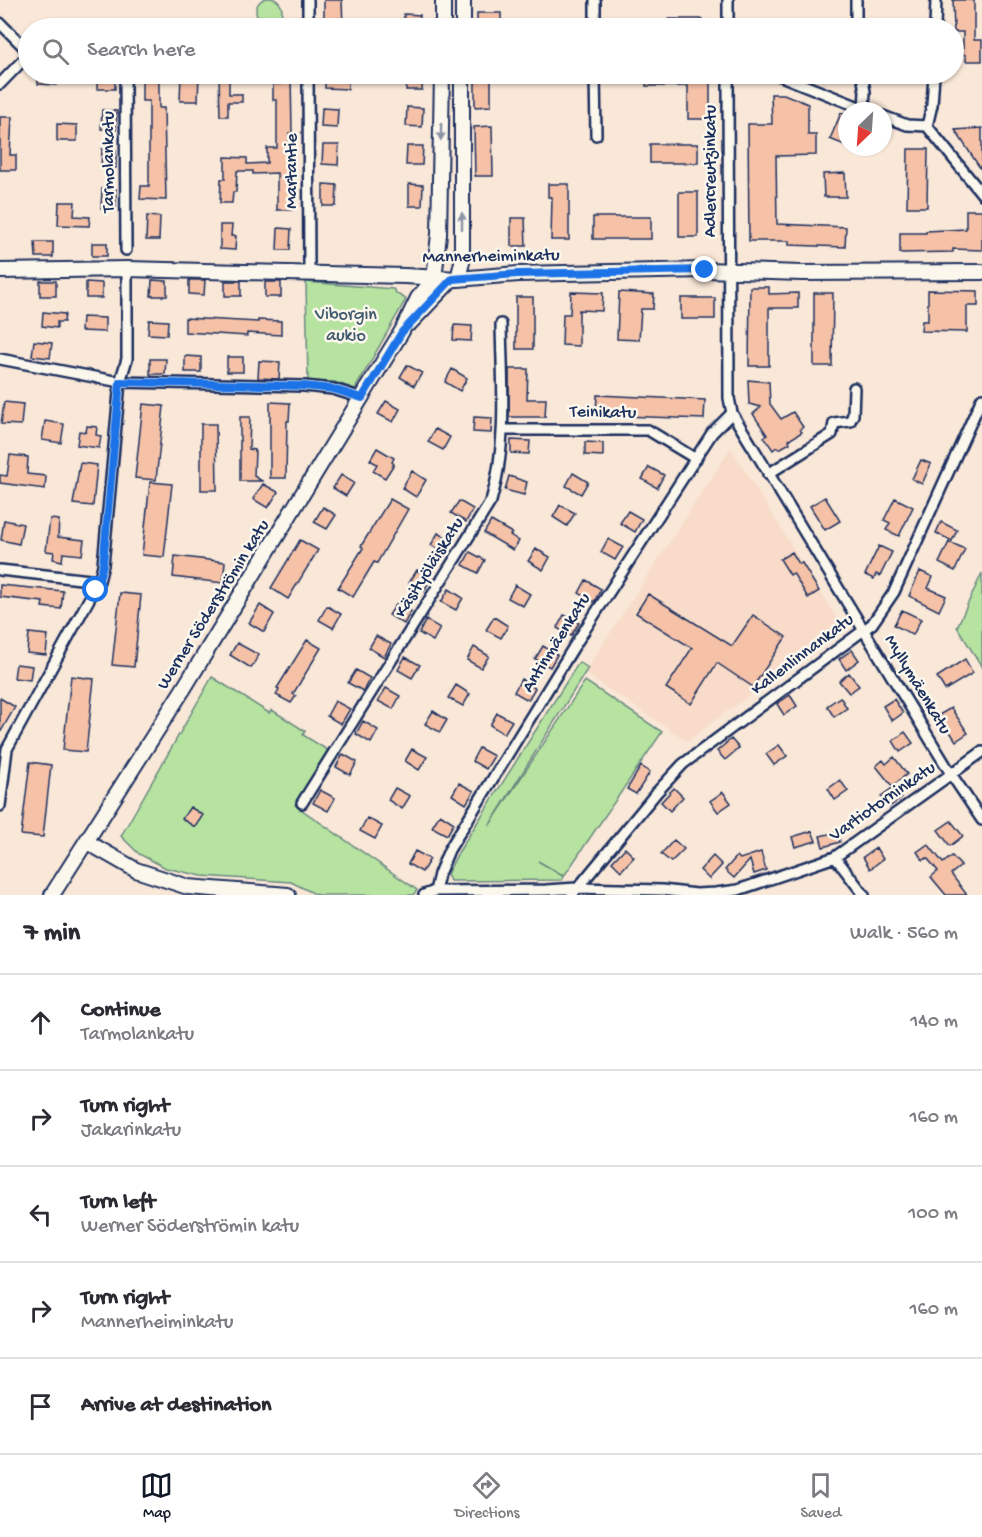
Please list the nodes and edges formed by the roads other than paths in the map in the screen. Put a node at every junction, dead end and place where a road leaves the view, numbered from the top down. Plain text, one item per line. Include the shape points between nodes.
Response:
1 (308, 0) edge
2 (443, 0) edge
3 (463, 0) edge
4 (595, 0) edge
5 (728, 0) edge
6 (856, 0) edge
7 (936, 0) edge
8 (308, 18) edge
9 (443, 18) edge
10 (463, 18) edge
11 (595, 18) edge
12 (728, 18) edge
13 (856, 18) edge
14 (935, 18) edge
15 (0, 23) edge
16 (18, 42) edge
17 (18, 64) edge
18 (0, 84) edge
19 (125, 84) edge
20 (308, 84) edge
21 (442, 84) edge
22 (462, 84) edge
23 (595, 84) edge
24 (728, 84) edge
25 (801, 84) edge
26 (864, 84) edge
27 (933, 84) edge
28 (847, 102) edge
29 (866, 102) edge
30 (892, 119) edge
31 (927, 126) junction
32 (596, 135) dead end
33 (982, 194) edge
34 (126, 250) dead end
35 (127, 269) junction
36 (309, 269) dead end
37 (0, 271) edge
38 (728, 271) junction
39 (982, 272) edge
40 (434, 279) junction
41 (455, 279) junction
42 (501, 324) dead end
43 (402, 332) junction
44 (0, 359) edge
45 (120, 382) junction
46 (854, 388) dead end
47 (362, 398) junction
48 (982, 398) edge
49 (732, 413) junction
50 (502, 430) junction
51 (696, 459) junction
52 (768, 474) junction
53 (0, 570) edge
54 (99, 582) junction
55 (864, 631) junction
56 (982, 752) edge
57 (951, 774) junction
58 (302, 803) dead end
59 (0, 806) edge
60 (982, 819) edge
61 (87, 842) junction
62 (835, 857) junction
63 (435, 891) junction
64 (575, 892) edge
65 (237, 893) edge
66 (697, 894) edge
67 (52, 895) edge
68 (288, 895) edge
69 (424, 895) edge
70 (864, 895) edge

1 - 8 street
2 - 9 main road
3 - 10 main road
4 - 11 street
5 - 12 street
6 - 13 street
7 - 14 street
15 - 16 street
17 - 18 street
19 - 34 street, Tarmolankatu
20 - 36 street, Martantie
21 -> 40 main road via 439,234
41 -> 22 main road via 462,262
23 - 32 street
24 - 38 street, Adlercreutzinkatu
25 - 28 street
26 - 29 street
27 - 31 street
30 - 31 street
31 - 33 street
35 - 37 main road, Mannerheiminkatu
35 - 40 main road, Mannerheiminkatu
35 - 45 street via 127,359
38 - 39 main road, Mannerheiminkatu
38 - 41 main road, Mannerheiminkatu via 518,274
38 - 49 street, Adlercreutzinkatu
40 - 41 main road, Mannerheiminkatu
40 - 43 main road, Werner Söderströmin katu via 418,298
41 - 43 main road, Werner Söderströmin katu
42 - 50 street, Käsityöläiskatu
43 - 47 main road, Werner Söderströmin katu
44 - 45 street
45 - 47 street via 304,386
45 - 54 street
46 - 52 street via 850,421 834,423 832,435
47 - 61 main road, Werner Söderströmin katu
48 - 55 street, Kallenlinnankatu via 894,592
49 - 51 street, Antinmäenkatu via 712,433
49 - 52 street, Myllymäenkatu
50 - 51 street, Teinikatu via 648,430
50 - 58 street, Käsityöläiskatu via 498,477 491,501
51 - 63 street, Antinmäenkatu via 573,648 449,850
52 - 55 street, Myllymäenkatu
53 - 54 street
54 - 59 street via 7,749
55 - 57 street, Myllymäenkatu
55 - 64 street, Kallenlinnankatu via 683,764
56 - 57 street, Vartiotorninkatu
57 - 60 street, Myllymäenkatu
57 - 62 street, Vartiotorninkatu
61 - 65 main road via 136,870 188,887
61 - 67 main road, Werner Söderströmin katu
62 - 66 street, Vartiotorninkatu via 738,890
62 - 70 street
63 - 64 street, Vartiotorninkatu
63 - 69 street
64 - 66 street, Vartiotorninkatu via 662,890
65 - 68 main road

